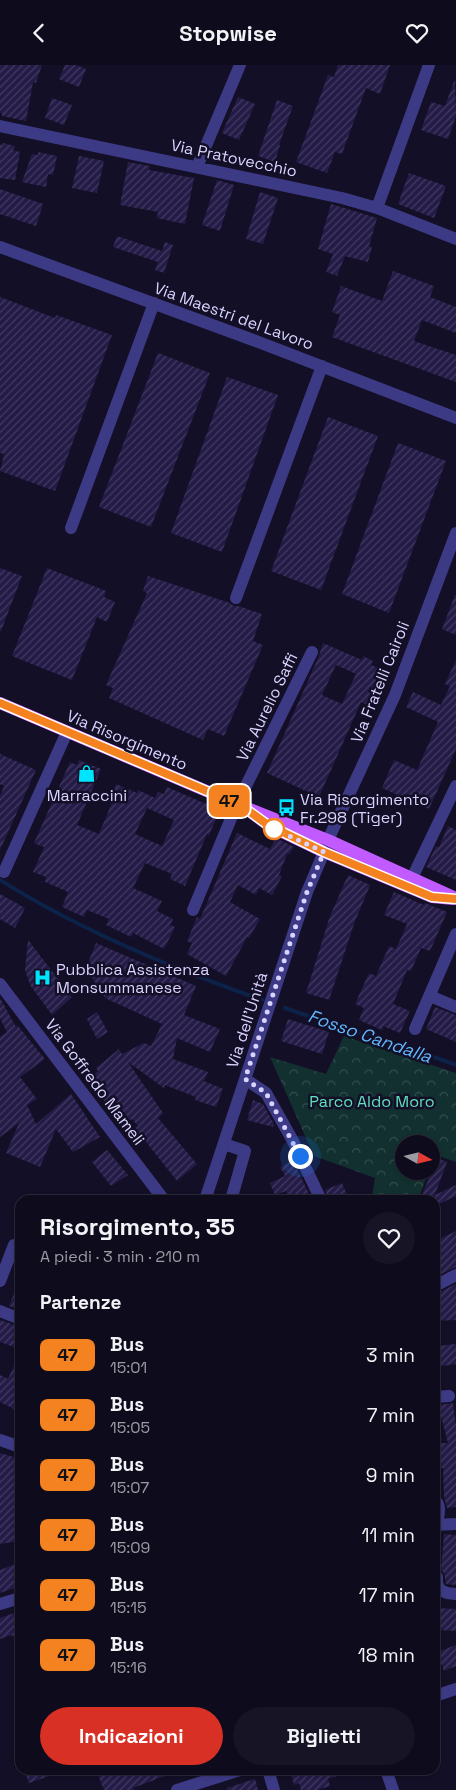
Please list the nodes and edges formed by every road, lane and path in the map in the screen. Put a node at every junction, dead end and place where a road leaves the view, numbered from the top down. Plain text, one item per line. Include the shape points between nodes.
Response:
1 (240, 65) edge
2 (429, 65) edge
3 (0, 126) edge
4 (197, 167) junction
5 (377, 208) junction
6 (456, 239) edge
7 (0, 247) edge
8 (154, 303) junction
9 (322, 366) junction
10 (456, 418) edge
11 (71, 527) dead end
12 (456, 533) edge
13 (236, 598) dead end
14 (312, 652) dead end
15 (0, 703) edge
16 (67, 732) junction
17 (456, 786) edge
18 (239, 805) junction
19 (451, 809) edge
20 (326, 846) junction
21 (4, 872) dead end
22 (412, 877) junction
23 (452, 897) edge
24 (193, 910) dead end
25 (456, 934) edge
26 (451, 961) edge
27 (0, 984) edge
28 (430, 996) junction
29 (456, 1007) edge
30 (415, 1029) dead end
31 (245, 1079) junction
32 (224, 1144) junction
33 (160, 1195) edge
34 (207, 1195) edge
35 (232, 1195) edge
36 (319, 1195) edge
37 (14, 1245) dead end
38 (456, 1275) edge
39 (0, 1281) edge
40 (440, 1283) edge
41 (0, 1311) edge
42 (15, 1317) edge
43 (449, 1396) dead end
44 (440, 1397) edge
45 (0, 1441) edge
46 (15, 1446) edge
47 (440, 1590) edge
48 (456, 1594) edge
49 (15, 1600) edge
50 (0, 1604) edge
51 (456, 1689) edge
52 (440, 1694) edge
53 (224, 1775) edge
54 (270, 1775) edge
55 (388, 1775) edge
56 (177, 1790) edge
57 (274, 1790) edge
58 (393, 1790) edge

1 - 4 street
2 - 5 street
3 - 4 street, Via Pratovecchio
4 - 5 street, Via Pratovecchio via 342,197
5 - 6 street, Via Pratovecchio
7 - 8 street, Via Maestri del Lavoro
8 - 9 street, Via Maestri del Lavoro
8 - 11 street
9 - 10 street, Via Maestri del Lavoro
9 - 13 street
12 - 20 street, Via Fratelli Cairoli via 395,695
14 - 18 street, Via Aurelio Saffi
15 - 16 main road, Via Risorgimento
16 - 18 main road, Via Risorgimento
16 - 21 street
17 - 19 street
18 - 20 main road, Via Risorgimento
18 - 20 main road, Via Risorgimento via 254,815
18 - 24 street, Via Aurelio Saffi
19 - 22 street
20 - 22 main road, Via Risorgimento
20 - 23 main road
20 - 31 street, Via dell'Unità via 307,892
22 - 23 main road, Via Risorgimento
25 - 26 street
26 - 28 street
27 - 33 street, Via Goffredo Mameli
28 - 29 street
28 - 30 street
31 - 32 street, Via dell'Unità
31 - 36 street via 266,1093
32 - 34 street, Via dell'Unità
32 - 35 street via 245,1151
37 - 39 street
38 - 40 street
41 - 42 street
43 - 44 street
45 - 46 street
47 - 48 street
49 - 50 street
51 - 52 street
53 - 56 street
54 - 57 street
55 - 58 street

